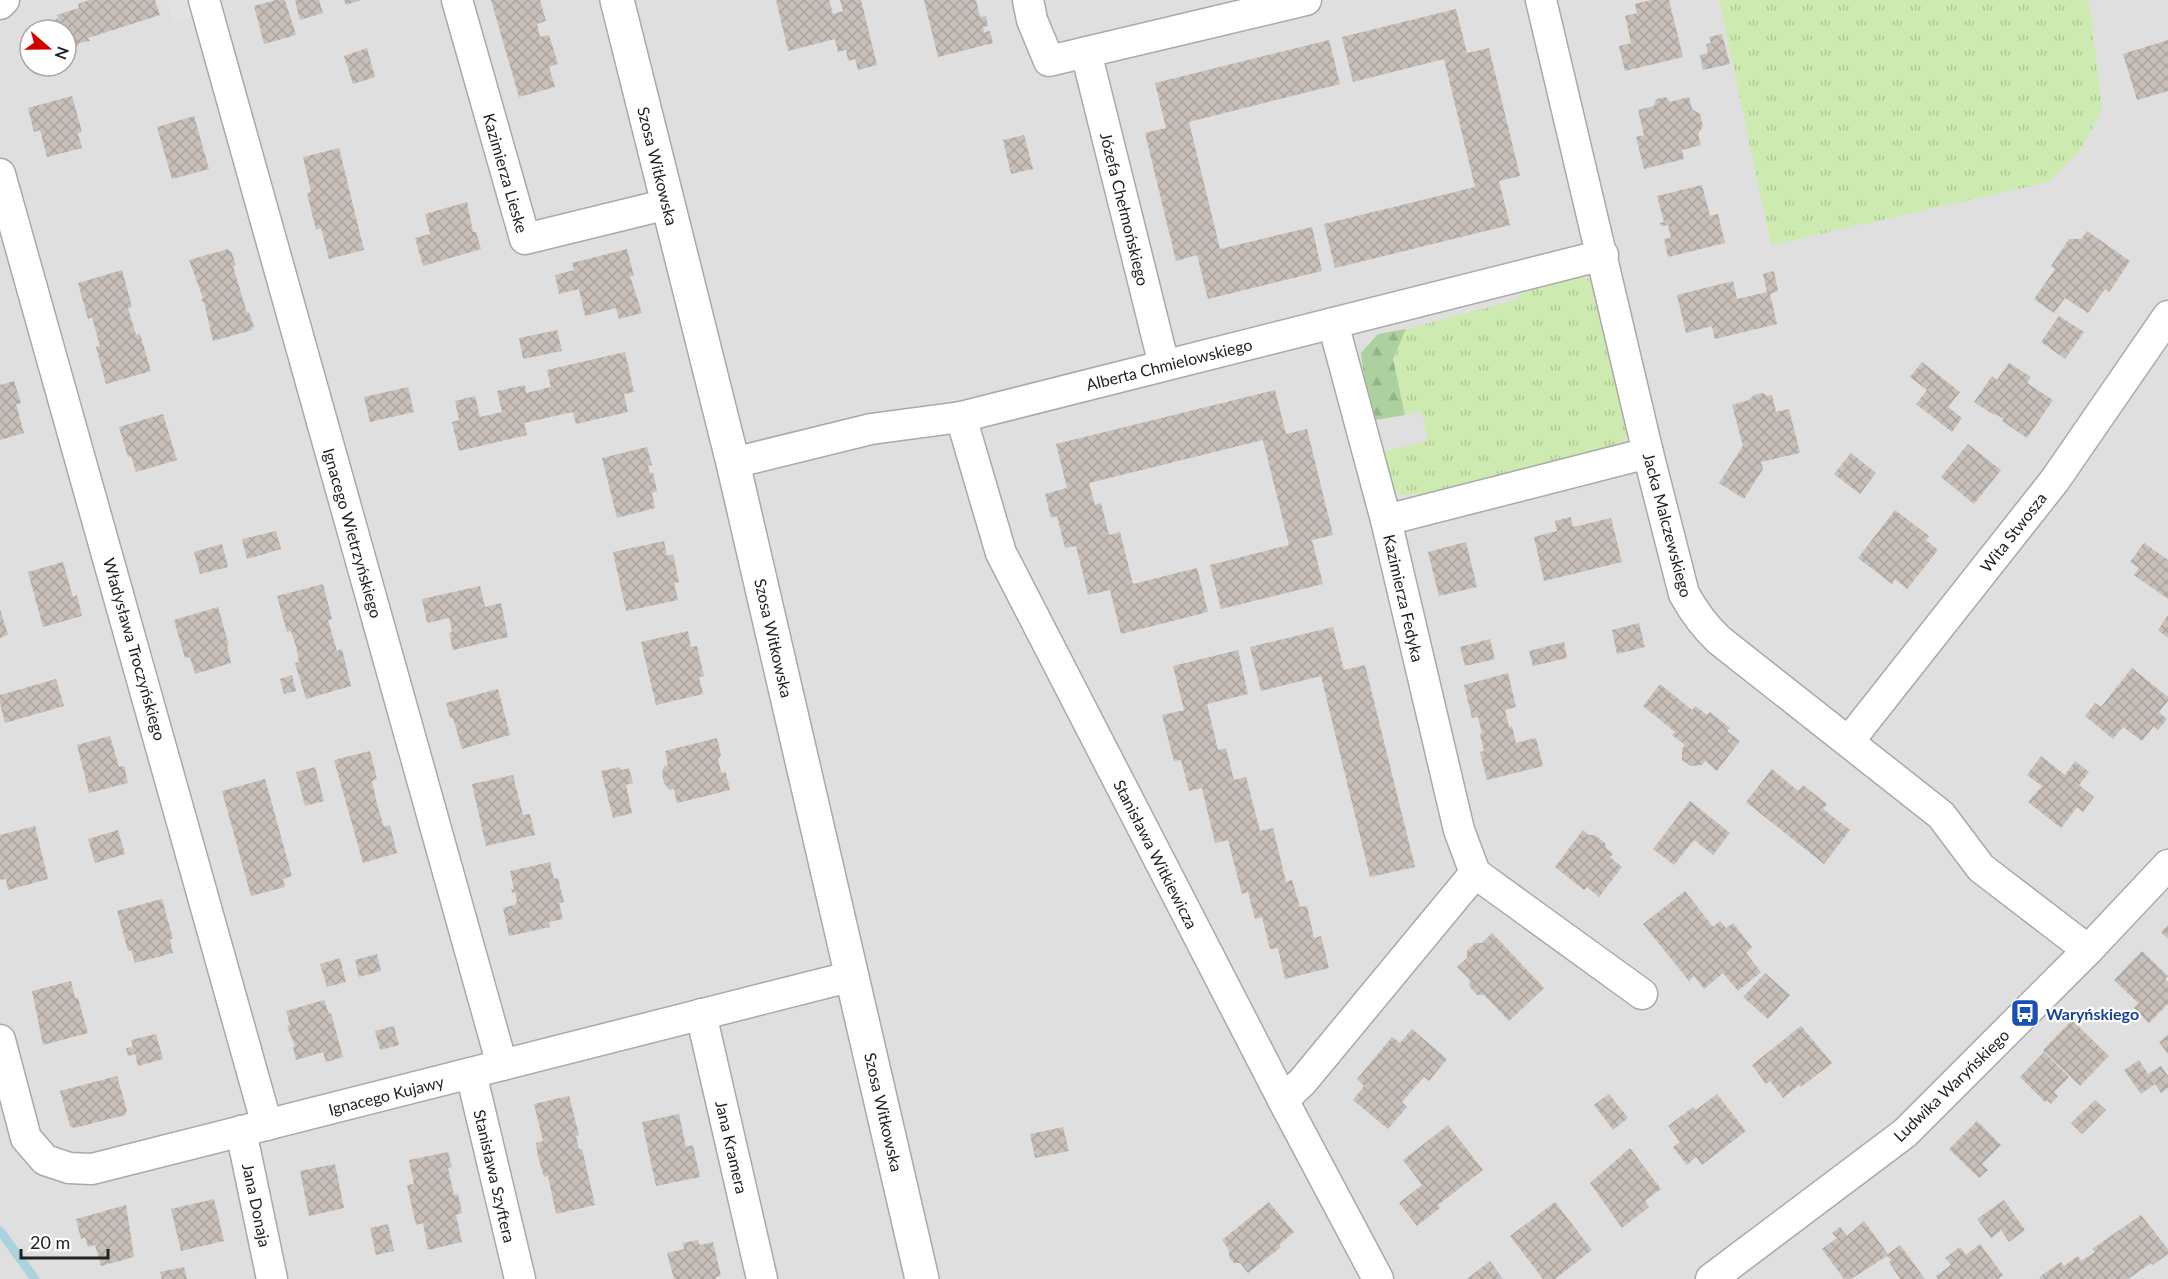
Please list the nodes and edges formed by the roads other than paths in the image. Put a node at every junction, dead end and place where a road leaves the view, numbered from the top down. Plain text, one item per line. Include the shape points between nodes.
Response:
1 (4, 0) edge
2 (204, 0) edge
3 (457, 0) edge
4 (617, 0) edge
5 (1028, 0) edge
6 (1306, 0) edge
7 (1541, 0) edge
8 (0, 4) edge
9 (1086, 52) junction
10 (0, 174) edge
11 (668, 204) junction
12 (1603, 255) junction
13 (2168, 316) edge
14 (1333, 323) junction
15 (1164, 366) junction
16 (961, 417) junction
17 (1648, 453) junction
18 (733, 463) junction
19 (1386, 520) junction
20 (1849, 741) junction
21 (2168, 865) edge
22 (1475, 873) junction
23 (2088, 950) junction
24 (853, 976) junction
25 (1642, 994) dead end
26 (701, 1014) junction
27 (0, 1040) edge
28 (502, 1065) junction
29 (471, 1073) junction
30 (1283, 1100) junction
31 (254, 1128) junction
32 (272, 1279) edge
33 (520, 1279) edge
34 (762, 1279) edge
35 (922, 1279) edge
36 (1378, 1279) edge
37 (1712, 1279) edge

1 - 8 street
2 - 28 street, Ignacego Wietrzyńskiego
3 - 11 street, Kazimierza Lieske via 525,239
4 - 11 street, Szosa Witkowska
5 - 9 street via 1048,61
6 - 9 street
7 - 12 street, Jacka Malczewskiego
9 - 15 street, Józefa Chełmońskiego
10 - 31 street, Władysława Troczyńskiego
11 - 18 street, Szosa Witkowska
12 - 14 street, Alberta Chmielowskiego
12 - 17 street, Jacka Malczewskiego
13 - 20 street, Wita Stwosza via 2055,480
14 - 15 street, Alberta Chmielowskiego
14 - 19 street, Kazimierza Fedyka
15 - 16 street, Alberta Chmielowskiego
16 - 18 street, Alberta Chmielowskiego via 871,429
16 - 30 street, Stanisława Witkiewicza via 1001,552
17 - 19 street
17 - 20 street, Jacka Malczewskiego via 1684,594 1695,613 1719,640
18 - 24 street, Szosa Witkowska
19 - 22 street, Kazimierza Fedyka via 1459,830
20 - 23 street, Jacka Malczewskiego via 1941,815 1981,868
21 - 23 street, Ludwika Waryńskiego
22 - 25 street
22 - 30 street via 1303,1081
23 - 37 street, Ludwika Waryńskiego via 1905,1133
24 - 26 street, Ignacego Kujawy
24 - 35 street, Szosa Witkowska
26 - 28 street, Ignacego Kujawy
26 - 34 street, Jana Kramera
27 - 31 street, Ignacego Kujawy via 26,1138 45,1160 69,1168 92,1169
28 - 29 street, Ignacego Kujawy
29 - 31 street, Ignacego Kujawy
29 - 33 street, Stanisława Szyftera
30 - 36 street, Stanisława Witkiewicza
31 - 32 street, Jana Donaja

